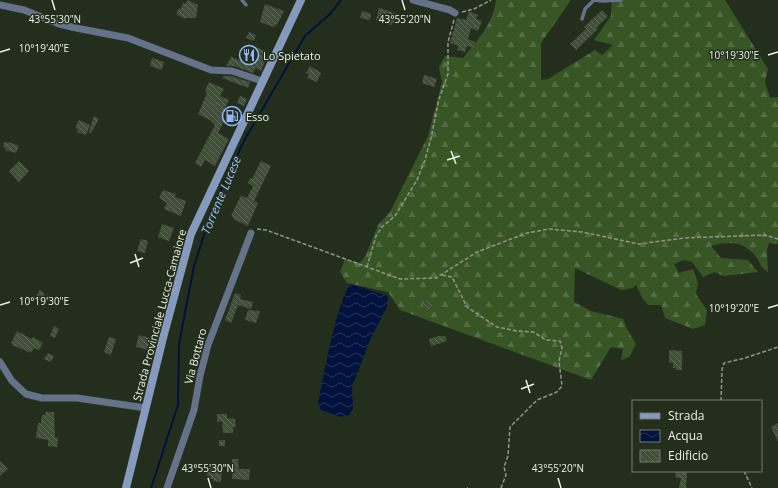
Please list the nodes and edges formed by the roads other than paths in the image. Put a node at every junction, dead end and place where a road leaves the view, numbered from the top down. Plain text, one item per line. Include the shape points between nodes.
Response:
1 (242, 0) edge
2 (301, 0) edge
3 (413, 0) edge
4 (621, 0) edge
5 (0, 4) edge
6 (246, 5) dead end
7 (455, 13) road end
8 (582, 19) dead end
9 (262, 81) junction
10 (251, 233) road end
11 (0, 362) edge
12 (146, 408) junction
13 (126, 488) edge
14 (167, 488) edge

1 - 6 lane
2 - 9 main road, Strada Provinciale Lucca-Camaiore
3 - 7 street
4 - 8 lane via 594,0 585,9
5 - 9 street via 24,10 59,24 128,38 211,70 232,71
9 - 12 main road, Strada Provinciale Lucca-Camaiore via 191,234
10 - 14 street, Via Bottaro via 208,345 194,410
11 - 12 street via 12,381 26,394 42,398 77,398
12 - 13 main road, Strada Provinciale Lucca-Camaiore

